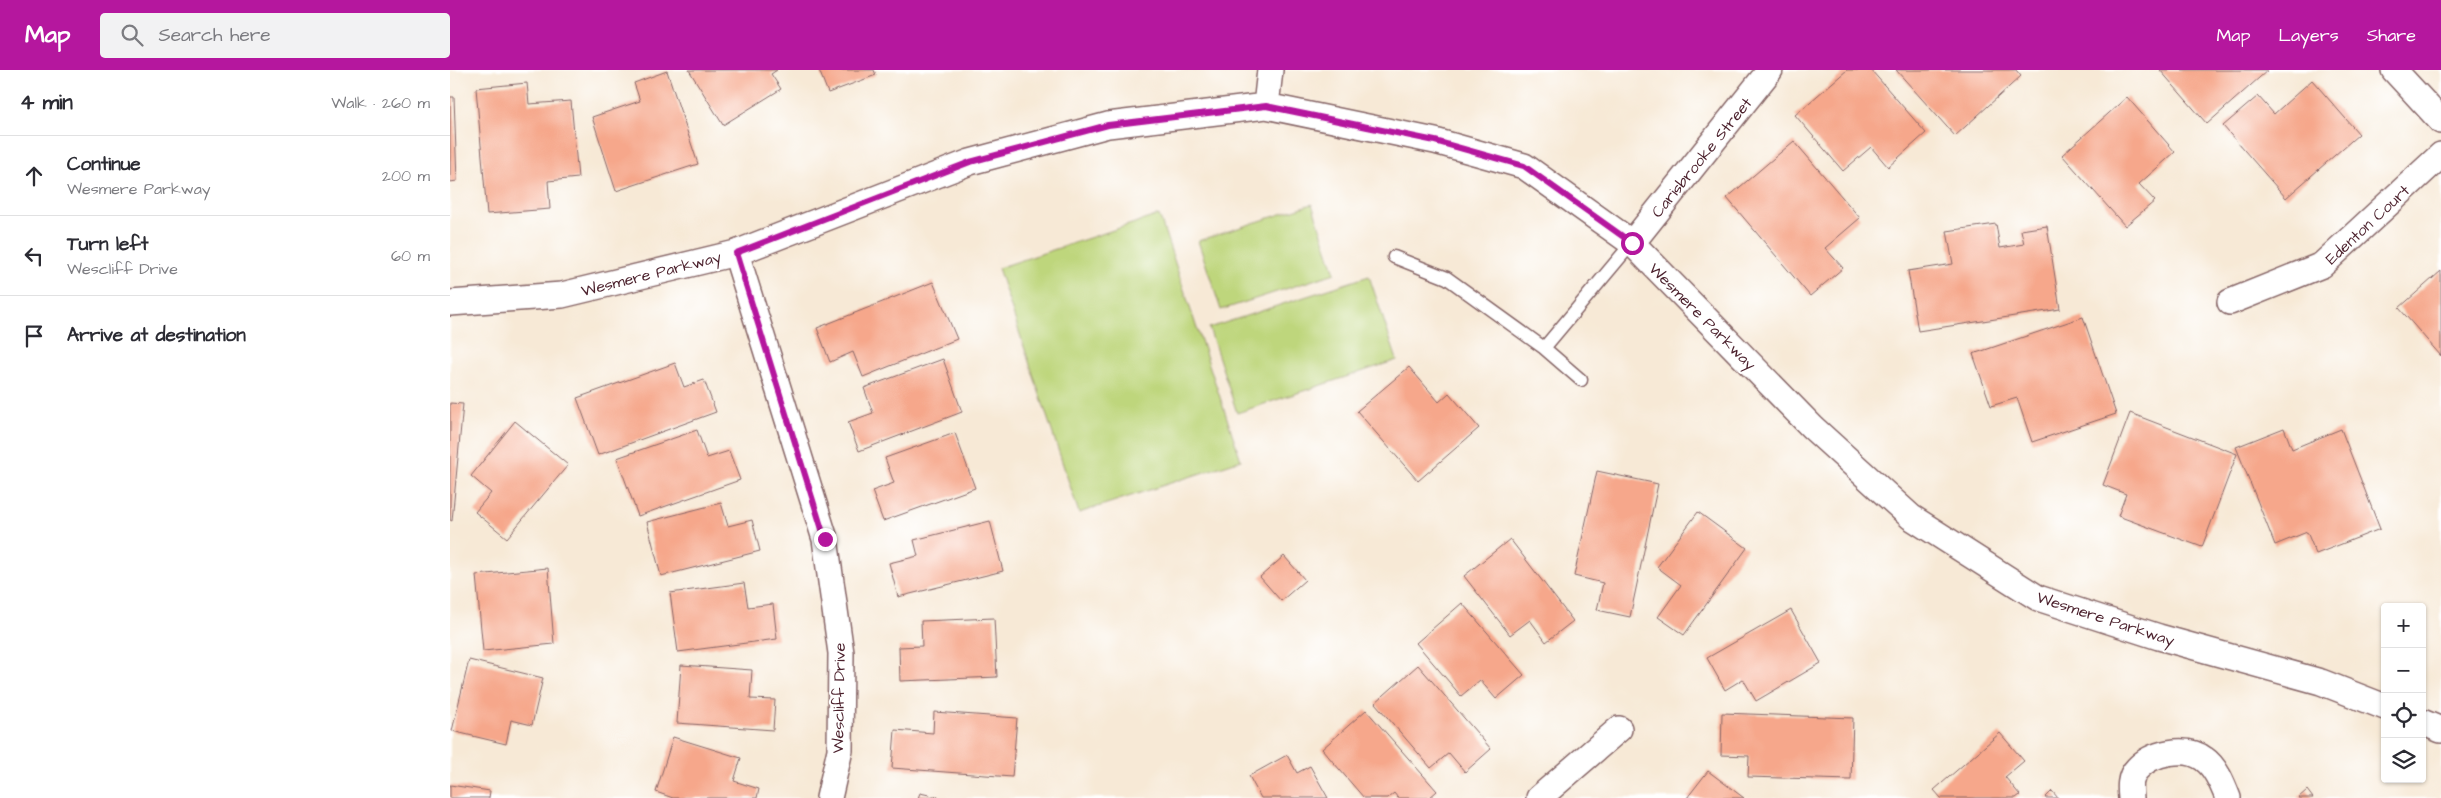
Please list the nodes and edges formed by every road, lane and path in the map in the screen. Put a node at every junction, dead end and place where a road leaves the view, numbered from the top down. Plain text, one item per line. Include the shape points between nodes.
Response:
1 (1270, 70) edge
2 (1770, 70) edge
3 (2394, 70) edge
4 (1266, 106) junction
5 (2441, 121) edge
6 (2441, 156) edge
7 (1632, 243) junction
8 (736, 253) junction
9 (1394, 257) dead end
10 (450, 302) edge
11 (2230, 302) dead end
12 (1544, 348) junction
13 (1582, 380) dead end
14 (2381, 705) edge
15 (2426, 724) edge
16 (1619, 729) dead end
17 (2441, 730) edge
18 (829, 798) edge
19 (1540, 798) edge
20 (2131, 798) edge
21 (2228, 798) edge

1 - 4 street
2 - 7 street, Carisbrooke Street
3 - 5 street
4 - 7 street, Wesmere Parkway via 1435,141 1524,166
4 - 8 street, Wesmere Parkway via 1108,125 970,162
6 - 11 street, Edenton Court via 2322,265
7 - 12 lane
7 - 14 street, Wesmere Parkway via 1812,427 1911,517 2038,598 2159,637 2321,682
8 - 10 street, Wesmere Parkway via 562,295
8 - 18 street, Wescliff Drive via 825,539 841,653 840,750
9 - 12 lane via 1447,278
12 - 13 lane
15 - 17 street
16 - 19 street
20 - 21 street via 2130,783 2136,769 2157,756 2178,751 2204,758 2221,780

